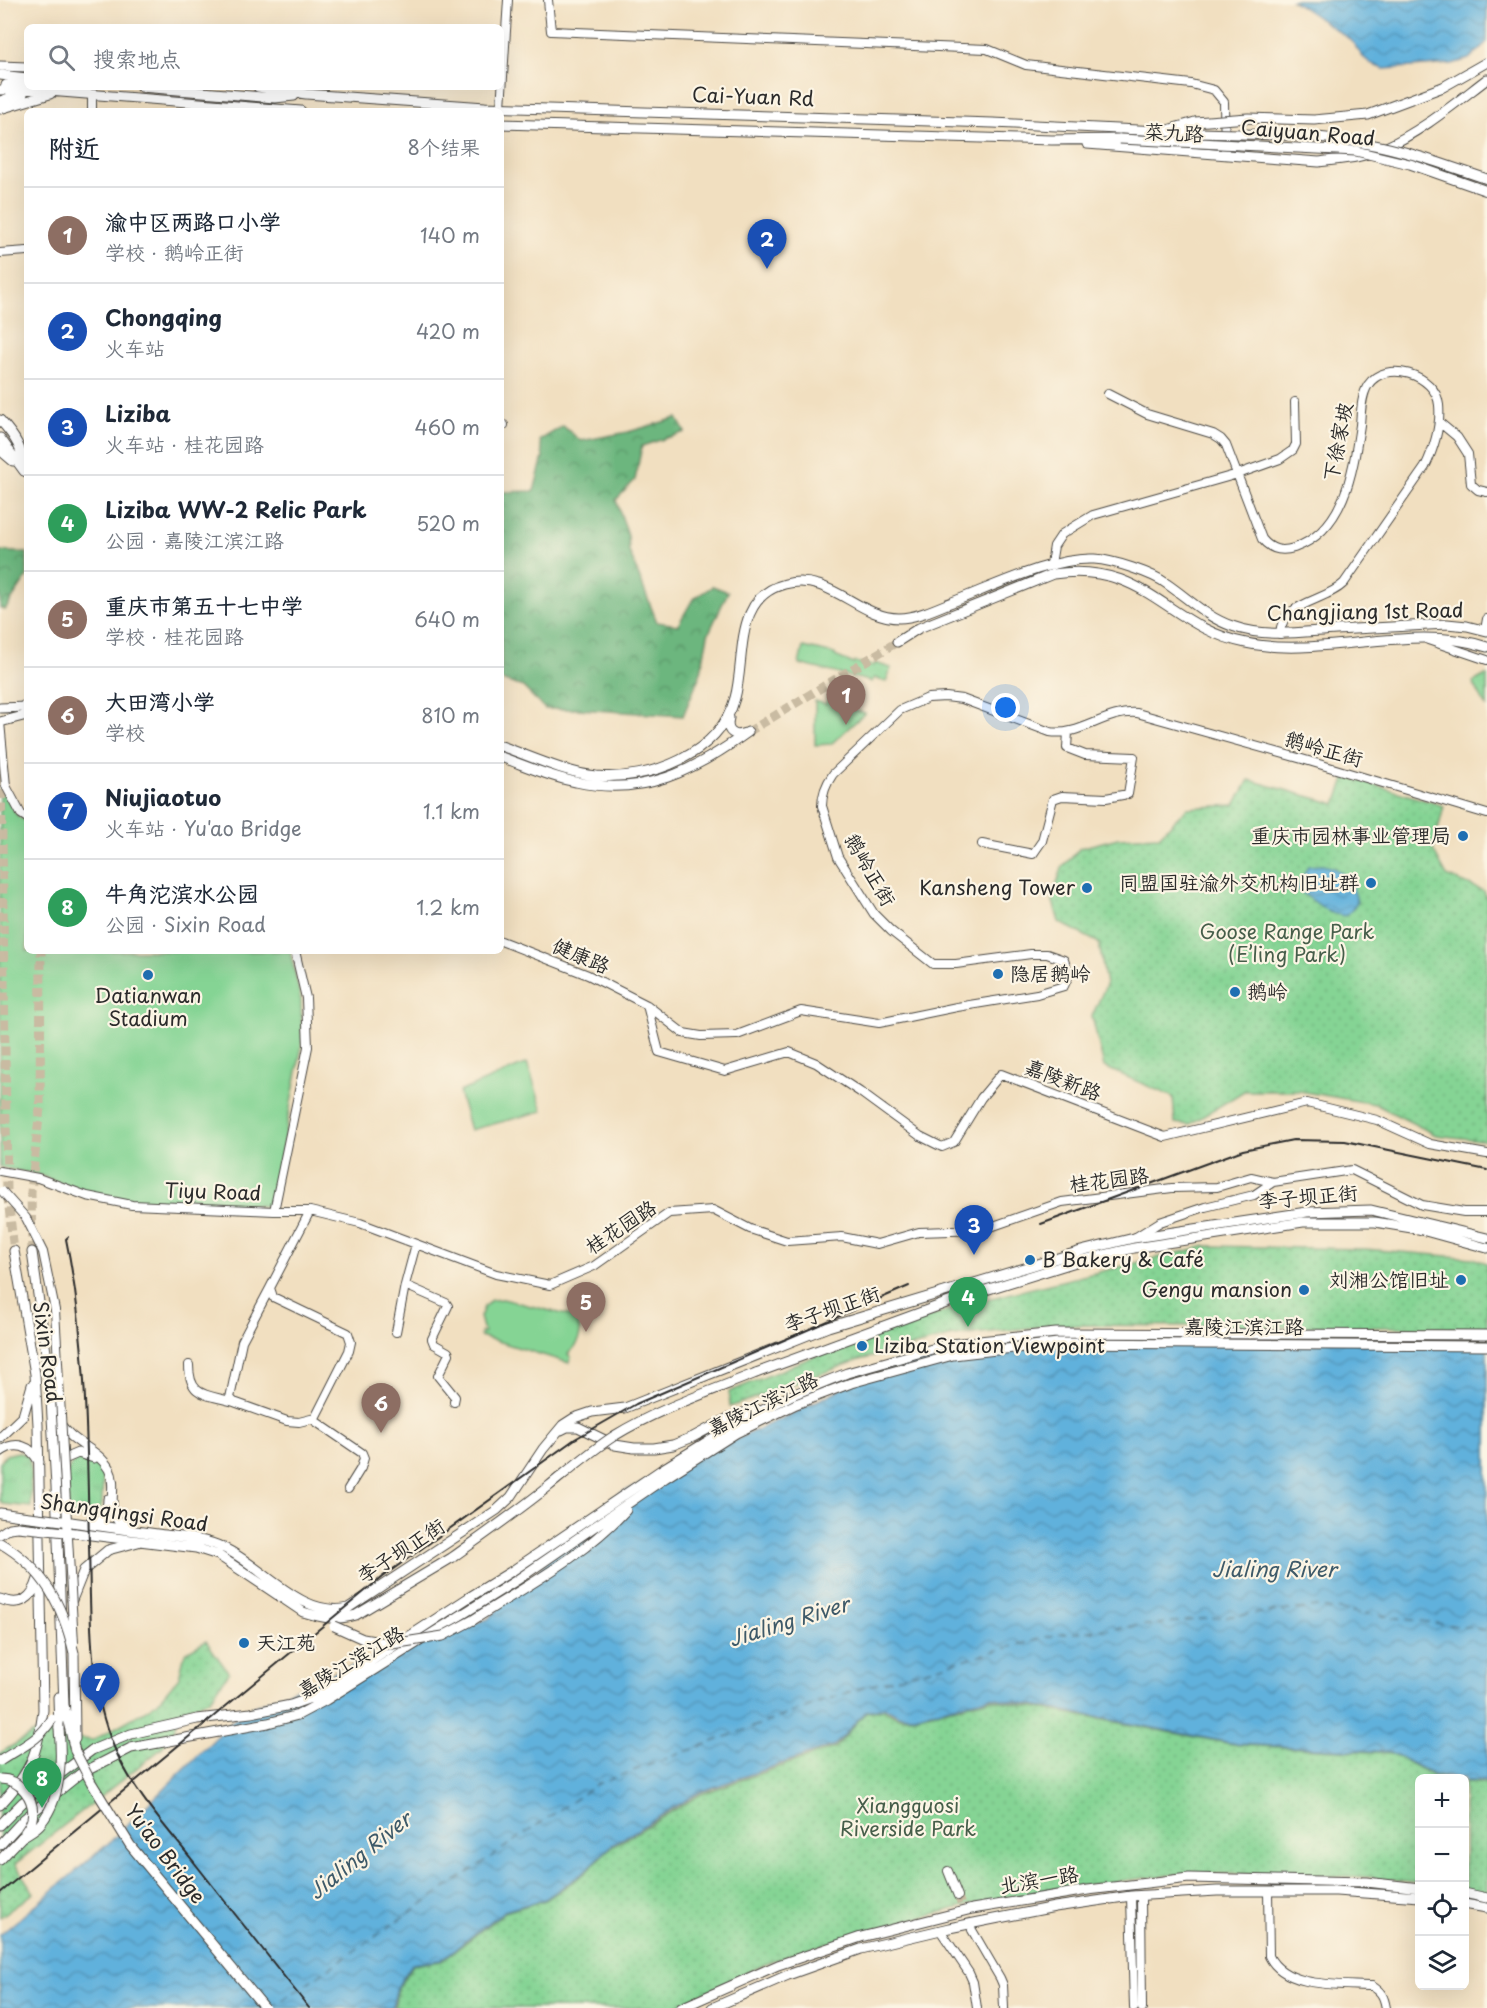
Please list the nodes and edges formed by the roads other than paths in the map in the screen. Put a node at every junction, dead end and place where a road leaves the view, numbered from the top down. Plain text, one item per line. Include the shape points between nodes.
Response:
1 (508, 0) edge
2 (548, 0) edge
3 (504, 61) edge
4 (1487, 62) edge
5 (0, 66) edge
6 (24, 67) edge
7 (0, 75) edge
8 (24, 79) edge
9 (1487, 79) edge
10 (24, 81) edge
11 (0, 89) edge
12 (24, 89) edge
13 (36, 90) edge
14 (178, 90) edge
15 (279, 90) edge
16 (502, 90) edge
17 (61, 92) junction
18 (92, 94) junction
19 (306, 94) junction
20 (0, 101) edge
21 (501, 107) junction
22 (92, 108) edge
23 (264, 108) edge
24 (0, 109) edge
25 (504, 124) edge
26 (1164, 132) junction
27 (1200, 133) joint
28 (1120, 139) joint
29 (1053, 140) junction
30 (1225, 153) junction
31 (1487, 179) edge
32 (1487, 191) edge
33 (24, 250) edge
34 (0, 253) edge
35 (1107, 394) dead end
36 (1295, 402) dead end
37 (0, 420) edge
38 (1439, 422) junction
39 (0, 438) edge
40 (0, 450) edge
41 (24, 462) edge
42 (24, 469) edge
43 (24, 470) edge
44 (1238, 474) junction
45 (1487, 492) edge
46 (1052, 564) junction
47 (898, 618) junction
48 (1487, 619) edge
49 (1486, 630) edge
50 (1280, 634) junction
51 (1424, 639) junction
52 (1487, 647) edge
53 (1487, 660) edge
54 (24, 707) edge
55 (0, 708) edge
56 (731, 710) junction
57 (24, 716) edge
58 (0, 722) edge
59 (1068, 732) junction
60 (504, 747) edge
61 (504, 758) edge
62 (1487, 814) edge
63 (24, 816) edge
64 (982, 844) dead end
65 (504, 942) edge
66 (296, 954) edge
67 (647, 1005) junction
68 (1487, 1154) edge
69 (0, 1171) edge
70 (1273, 1182) junction
71 (2, 1191) edge
72 (274, 1211) junction
73 (309, 1211) junction
74 (1487, 1212) edge
75 (1134, 1238) junction
76 (1487, 1238) edge
77 (416, 1244) junction
78 (1487, 1248) edge
79 (14, 1251) tunnel mouth
80 (32, 1252) tunnel mouth
81 (405, 1285) junction
82 (270, 1288) junction
83 (396, 1332) dead end
84 (1487, 1335) edge
85 (1487, 1346) edge
86 (189, 1365) dead end
87 (35, 1374) junction
88 (792, 1395) junction
89 (51, 1400) junction
90 (234, 1402) junction
91 (454, 1402) dead end
92 (315, 1418) junction
93 (557, 1431) junction
94 (0, 1438) edge
95 (0, 1452) edge
96 (40, 1463) junction
97 (56, 1486) junction
98 (348, 1489) dead end
99 (638, 1498) junction
100 (0, 1508) edge
101 (0, 1513) edge
102 (18, 1516) junction
103 (71, 1522) junction
104 (0, 1534) edge
105 (157, 1534) junction
106 (143, 1540) junction
107 (0, 1543) edge
108 (41, 1562) junction
109 (267, 1581) junction
110 (0, 1599) edge
111 (303, 1612) junction
112 (62, 1653) junction
113 (74, 1653) junction
114 (61, 1706) junction
115 (75, 1751) junction
116 (0, 1761) edge
117 (0, 1779) edge
118 (0, 1805) edge
119 (0, 1825) edge
120 (22, 1837) junction
121 (0, 1845) edge
122 (0, 1860) edge
123 (948, 1871) dead end
124 (1415, 1888) edge
125 (1268, 1891) junction
126 (1469, 1894) edge
127 (958, 1896) tunnel mouth
128 (1136, 1896) junction
129 (1415, 1897) edge
130 (1487, 1898) edge
131 (1469, 1905) edge
132 (1487, 1908) edge
133 (940, 1930) junction
134 (972, 1930) tunnel mouth
135 (265, 2008) edge
136 (681, 2008) edge
137 (712, 2008) edge
138 (977, 2008) edge
139 (1004, 2008) edge
140 (1134, 2008) edge
141 (1142, 2008) edge
142 (1386, 2008) edge

1 - 3 street
2 - 30 street via 551,31 987,49 1026,65 1191,84 1214,90 1224,102
4 - 26 main road, 菜九路, bridge via 1443,87 1368,115 1194,122
5 - 6 main road
7 - 8 main road
9 - 30 main road, 菜九路, bridge via 1408,135 1382,149 1352,158 1319,162
10 - 11 main road
11 - 12 main road
13 - 17 main road
14 - 19 main road via 275,98
15 - 19 main road
16 - 21 street
17 - 18 main road
17 - 20 main road via 18,94
17 - 24 main road
18 - 22 street
18 - 23 main road
19 - 21 main road, Cai-Yuan Rd
21 - 26 main road, Cai-Yuan Rd
25 - 29 main road, Cai-Yuan Rd
26 - 27 main road, Cai-Yuan Rd
27 - 31 main road, Caiyuan Road, bridge via 1320,137 1368,143
28 - 29 main road, Cai-Yuan Rd
28 - 32 main road, Caiyuan Road, bridge via 1356,151 1410,164
29 - 30 main road, 菜九路 via 1119,148
33 - 34 street
35 - 44 street via 1147,414 1213,434 1221,439
36 - 44 street via 1293,450 1280,459
37 - 41 main road via 16,438
38 - 44 street, 下徐家坡 via 1435,391 1421,378 1389,373 1373,380 1364,393 1354,463 1337,511 1316,535 1287,550 1276,550 1262,539
38 - 45 street via 1457,437 1468,454 1471,484
38 - 50 street, 下徐家坡 via 1425,466 1344,583 1284,618
39 - 42 main road
40 - 43 main road
44 - 46 street via 1093,515 1062,534 1054,546
46 - 47 main road, Changjiang 1st Road via 925,612
46 - 50 main road, Changjiang 1st Road via 1074,559 1117,563 1164,581 1205,614 1220,621 1248,631
47 - 51 main road via 906,628 897,642 919,628 1053,574 1074,571 1096,572 1131,583 1198,625 1245,643 1287,648
47 - 56 main road via 812,583 796,582 769,591 752,609 744,631 738,686
48 - 49 street
49 - 50 main road, Changjiang 1st Road via 1447,624
51 - 52 main road via 1464,641
51 - 53 street
54 - 55 main road
56 - 60 main road via 718,731 692,753 632,775 597,776
56 - 61 main road via 730,731 738,735 748,732 689,770 656,782 577,782
57 - 58 main road
58 - 63 street via 6,786
59 - 62 street, 鹅岭正街 via 1116,714 1137,713
59 - 64 street via 1067,748 1085,755 1134,757 1128,794 1106,798 1062,796 1053,800 1042,841 1033,854
59 - 67 street, 鹅岭正街 via 1050,732 962,699 928,698 900,710 833,774 822,798 838,857 874,914 933,964 1047,954 1064,960 1069,975 1064,986 879,1023 801,1011 737,1035 682,1033
65 - 67 street, 健康路 via 588,975
66 - 72 street, Tiyu Road via 306,998 308,1047
67 - 68 street, 嘉陵新路 via 659,1052 725,1071 789,1052 816,1063 920,1136 942,1147 954,1142 1001,1074 1165,1137 1307,1103 1377,1120 1430,1144
69 - 72 street, Tiyu Road via 132,1205
70 - 74 street via 1352,1170 1422,1205
70 - 75 street via 1254,1195 1160,1222
70 - 77 street, 桂花园路 via 1251,1177 1217,1187 1172,1188 1062,1202 982,1230 919,1232 877,1244 842,1237 787,1241 750,1229 713,1210 669,1214 594,1266 550,1285 495,1274
71 - 113 street, bridge via 26,1218 43,1252 55,1310
72 - 73 street, 桂花园路
73 - 77 street, 桂花园路 via 360,1223
73 - 82 street
75 - 76 main road, 李子坝正街 via 1307,1212 1371,1210
75 - 93 main road, 李子坝正街 via 828,1328 624,1408 574,1418
77 - 81 street
78 - 111 main road, 李子坝正街, bridge via 1375,1222 1303,1222 1079,1260 960,1298 691,1400 615,1436 453,1557 356,1615 341,1620
79 - 87 main road, Sixin Road
80 - 89 main road, Sixin Road
81 - 83 street
81 - 91 street via 448,1306 432,1339 449,1354 438,1376 455,1397
82 - 90 street via 242,1341 230,1398
82 - 92 street via 273,1297 348,1333 349,1351
84 - 88 main road, 嘉陵江滨江路 via 1056,1333 950,1344 847,1374
85 - 99 main road, 嘉陵江滨江路 via 1058,1343 953,1355 851,1383 796,1404 736,1433
86 - 90 street via 189,1378 197,1391
87 - 94 main road via 23,1416
87 - 96 main road, Sixin Road
88 - 93 main road via 730,1417 673,1445 654,1448 615,1445 578,1427
88 - 119 main road, 嘉陵江滨江路, bridge via 661,1470 319,1695 291,1705 131,1734 92,1750 23,1802
89 - 97 main road, Sixin Road
89 - 105 main road via 62,1427 111,1472 112,1508 119,1522
90 - 92 street via 288,1421
92 - 98 street via 362,1453 361,1468
93 - 109 main road, 李子坝正街 via 512,1497 348,1608 310,1605
95 - 96 main road via 22,1446 34,1452
96 - 108 main road, Sixin Road
97 - 103 main road via 64,1459 78,1453 99,1461 108,1473 105,1515 96,1522
97 - 112 main road, Sixin Road
99 - 111 main road, bridge via 578,1553 442,1636 392,1644 363,1639
99 - 121 main road, 嘉陵江滨江路, bridge via 509,1586 326,1700 298,1715 268,1723 131,1748 80,1774 24,1819
100 - 102 main road
101 - 102 main road, Shangqingsi Road
102 - 103 main road, Shangqingsi Road, bridge
103 - 105 main road, Shangqingsi Road
104 - 106 main road, Shangqingsi Road, bridge via 18,1527
105 - 109 main road, Shangqingsi Road via 223,1547
106 - 109 main road, Shangqingsi Road via 218,1555
106 - 112 main road via 108,1551 84,1570 73,1593
107 - 113 main road, bridge via 22,1558 49,1587 62,1609
108 - 110 main road via 35,1588 25,1601
108 - 118 main road, Sixin Road via 40,1739 25,1774
109 - 111 main road, 李子坝正街
112 - 114 main road
113 - 115 main road
114 - 115 main road, Yu'ao Bridge
114 - 116 main road, bridge via 44,1732
114 - 120 main road, bridge via 59,1781 41,1824
115 - 135 main road, Yu'ao Bridge, bridge via 130,1845
117 - 120 main road, bridge via 15,1782 32,1804 32,1820
120 - 122 main road
123 - 127 street
124 - 136 main road, 北滨一路 via 1366,1882 1189,1878 972,1909 861,1937 778,1965
125 - 128 main road, 北滨一路
125 - 129 main road, 北滨一路
125 - 142 street via 1269,1956 1273,1963 1287,1975 1305,1981 1372,1986 1384,1997
126 - 130 main road
128 - 133 main road, 北滨一路 via 1054,1907
128 - 140 street
128 - 141 street
131 - 132 main road
133 - 137 main road, 北滨一路 via 861,1949
133 - 138 street via 969,1973
134 - 139 street via 1003,1985

